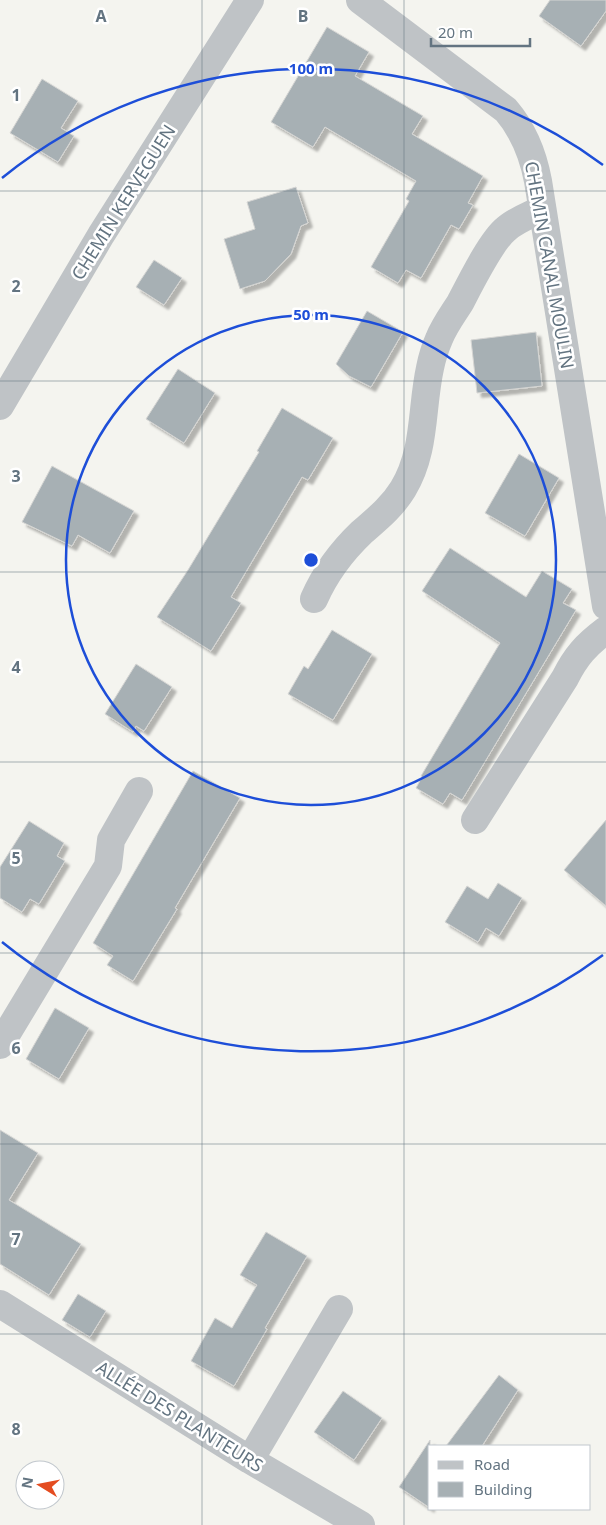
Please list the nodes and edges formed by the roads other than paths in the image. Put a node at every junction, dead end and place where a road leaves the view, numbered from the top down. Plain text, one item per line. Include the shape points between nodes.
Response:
1 (250, 0) edge
2 (360, 0) edge
3 (542, 209) junction
4 (0, 406) edge
5 (314, 600) dead end
6 (606, 606) edge
7 (606, 630) edge
8 (139, 790) dead end
9 (475, 820) dead end
10 (0, 1045) edge
11 (0, 1304) edge
12 (339, 1310) dead end
13 (250, 1460) junction
14 (361, 1525) edge

1 - 4 street, CHEMIN KERVEGUEN via 101,235
2 - 3 street, CHEMIN CANAL MOULIN via 506,110 518,124 534,161
3 - 5 street via 504,230 493,245 439,338 430,367 416,460 403,488 384,514 361,533 333,564
3 - 6 street, CHEMIN CANAL MOULIN
7 - 9 street via 588,643 575,659
8 - 10 street via 111,840 108,866
11 - 13 street, ALLÉE DES PLANTEURS
12 - 13 street
13 - 14 street, ALLÉE DES PLANTEURS

